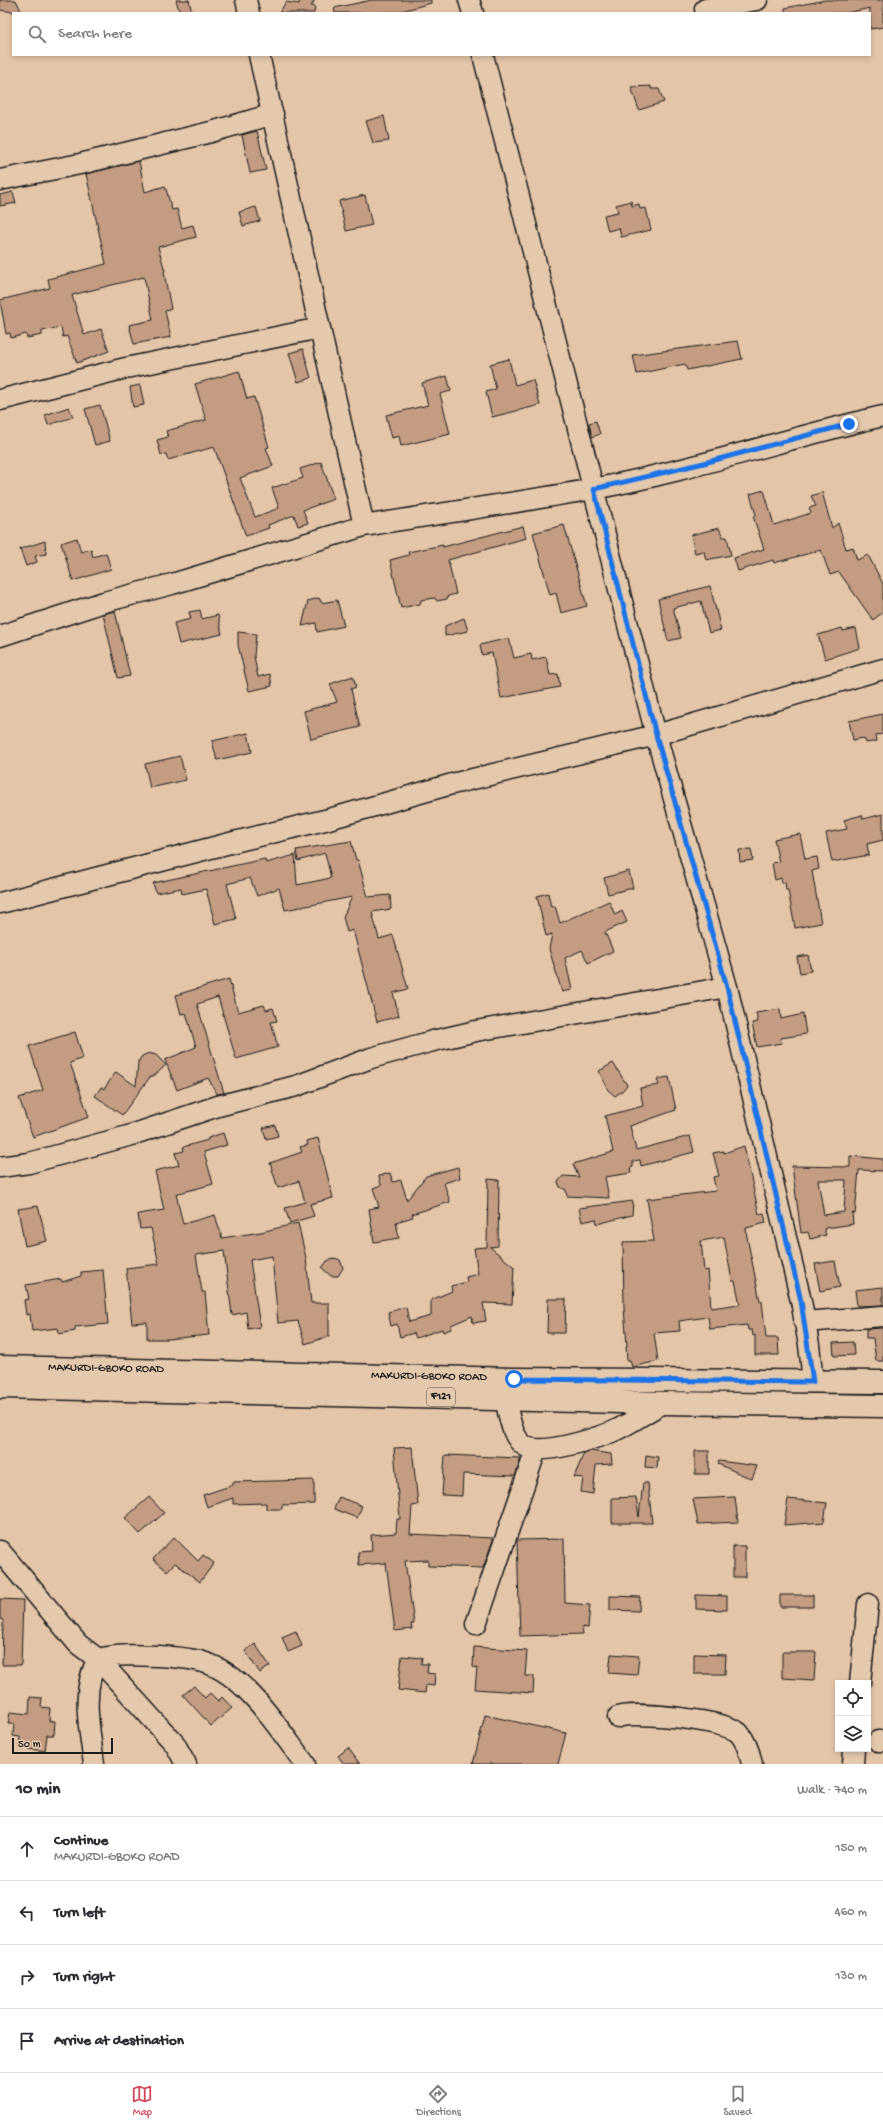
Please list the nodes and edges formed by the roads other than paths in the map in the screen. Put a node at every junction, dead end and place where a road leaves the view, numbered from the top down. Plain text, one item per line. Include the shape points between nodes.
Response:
1 (246, 0) edge
2 (469, 0) edge
3 (757, 0) edge
4 (705, 10) dead end
5 (249, 12) edge
6 (473, 12) edge
7 (259, 56) edge
8 (483, 56) edge
9 (273, 114) junction
10 (0, 180) edge
11 (320, 328) junction
12 (0, 400) edge
13 (883, 416) edge
14 (594, 489) junction
15 (364, 526) junction
16 (0, 636) edge
17 (883, 669) edge
18 (656, 735) junction
19 (0, 903) edge
20 (727, 987) junction
21 (0, 1167) edge
22 (883, 1316) edge
23 (804, 1322) junction
24 (0, 1367) edge
25 (813, 1382) junction
26 (883, 1382) edge
27 (0, 1387) edge
28 (505, 1399) junction
29 (663, 1403) junction
30 (883, 1406) edge
31 (536, 1450) junction
32 (0, 1551) edge
33 (868, 1604) dead end
34 (476, 1624) dead end
35 (98, 1659) junction
36 (860, 1680) edge
37 (618, 1717) dead end
38 (854, 1752) edge
39 (94, 1764) edge
40 (186, 1764) edge
41 (305, 1764) edge
42 (752, 1764) edge
43 (853, 1764) edge

1 - 5 street
2 - 6 street
3 - 4 street
7 - 9 street
8 - 14 street
9 - 10 street via 80,164
9 - 11 street
11 - 12 street via 126,368
11 - 15 street
13 - 14 street
14 - 15 street
14 - 18 street
15 - 16 street via 104,602
17 - 18 street
18 - 19 street via 452,784 329,819 230,842
18 - 20 street
20 - 21 street via 476,1031 433,1041 371,1058 296,1086 218,1106 128,1136
20 - 23 street
22 - 23 street
23 - 25 street
24 - 25 main road, MAKURDI-GBOKO ROAD / F121 via 514,1379
25 - 26 main road, MAKURDI-GBOKO ROAD / F121
27 - 28 main road, F121
28 - 29 main road, F121
28 - 31 street via 510,1420 519,1440 525,1446
29 - 30 main road, F121
29 - 31 street via 613,1432 576,1443
31 - 34 street
32 - 35 street via 78,1644
33 - 36 street
35 - 39 street via 91,1671 89,1684
35 - 40 street via 175,1744
35 - 41 street via 127,1654 181,1658 205,1663 222,1671 249,1692
37 - 42 street via 638,1715 682,1718 731,1728 743,1738
38 - 43 street

